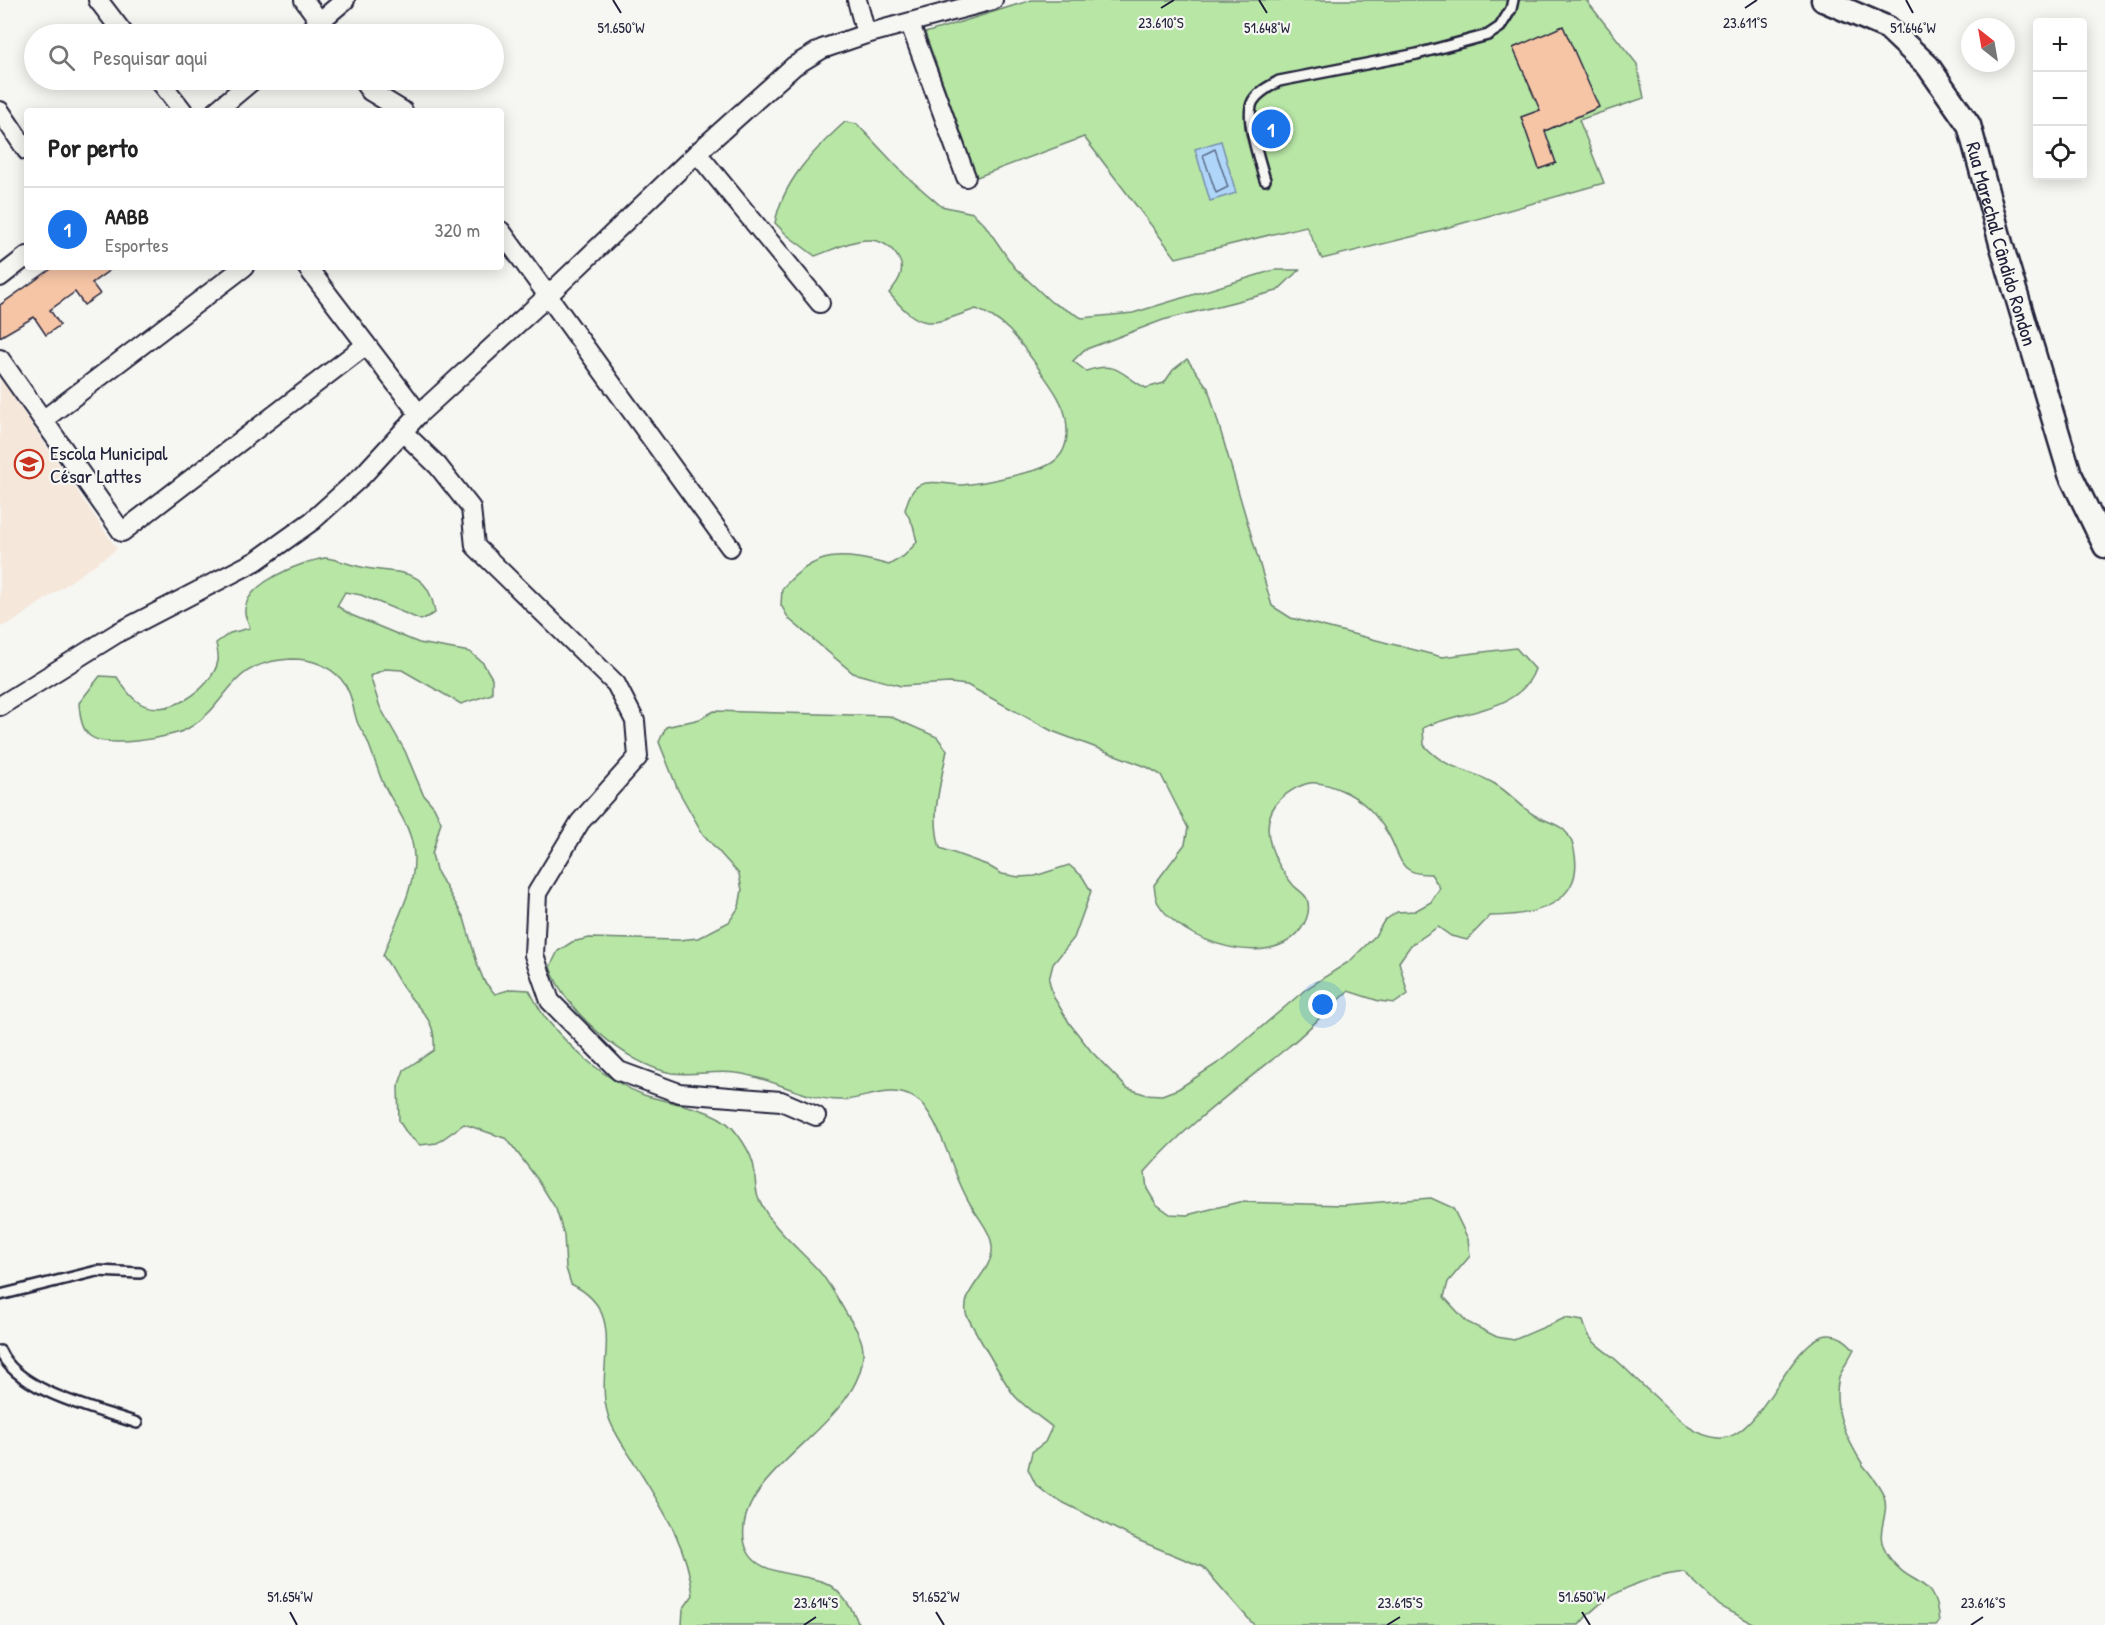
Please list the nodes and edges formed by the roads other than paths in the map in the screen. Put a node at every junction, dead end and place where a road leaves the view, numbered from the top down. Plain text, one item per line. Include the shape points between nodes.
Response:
1 (98, 0) edge
2 (304, 0) edge
3 (345, 0) edge
4 (857, 0) edge
5 (993, 0) edge
6 (1513, 0) edge
7 (1823, 0) edge
8 (1852, 5) edge
9 (116, 24) edge
10 (321, 24) edge
11 (327, 24) edge
12 (910, 24) junction
13 (866, 34) junction
14 (167, 90) edge
15 (241, 90) edge
16 (369, 90) edge
17 (181, 108) edge
18 (220, 108) edge
19 (398, 108) edge
20 (0, 111) edge
21 (24, 147) edge
22 (697, 153) junction
23 (966, 177) dead end
24 (1265, 180) dead end
25 (504, 235) edge
26 (24, 258) edge
27 (240, 270) edge
28 (310, 270) edge
29 (0, 277) edge
30 (549, 294) junction
31 (820, 303) dead end
32 (366, 345) junction
33 (0, 360) edge
34 (419, 414) junction
35 (43, 420) junction
36 (403, 432) junction
37 (2105, 546) edge
38 (730, 547) dead end
39 (0, 706) edge
40 (816, 1116) dead end
41 (140, 1273) dead end
42 (0, 1295) edge
43 (0, 1352) edge
44 (137, 1423) dead end

1 - 9 street
2 - 10 street
3 - 11 street
4 - 13 street
5 - 12 street
6 - 24 lane via 1500,27 1488,34 1417,54 1279,81 1261,92 1249,113
7 - 8 street, Rua Marechal Cândido Rondon
8 - 37 street, Rua Marechal Cândido Rondon via 1888,28 1928,66 1969,125 2070,474
12 - 13 street
12 - 23 street
13 - 22 street via 822,49 794,66
14 - 17 street
15 - 18 street
16 - 19 street
20 - 21 street
22 - 30 street
22 - 31 street
25 - 30 street
26 - 29 street
27 - 35 street
28 - 32 street
30 - 34 street
30 - 38 street
32 - 34 street
32 - 35 street via 122,532
33 - 35 street
34 - 36 street
36 - 39 street via 312,521 256,561 118,632
36 - 40 street via 438,466 471,508 475,546 616,684 635,721 638,757 580,822 537,893 534,955 550,1001 620,1071 679,1093 781,1101
41 - 42 lane via 97,1271
43 - 44 lane via 17,1373 41,1389

